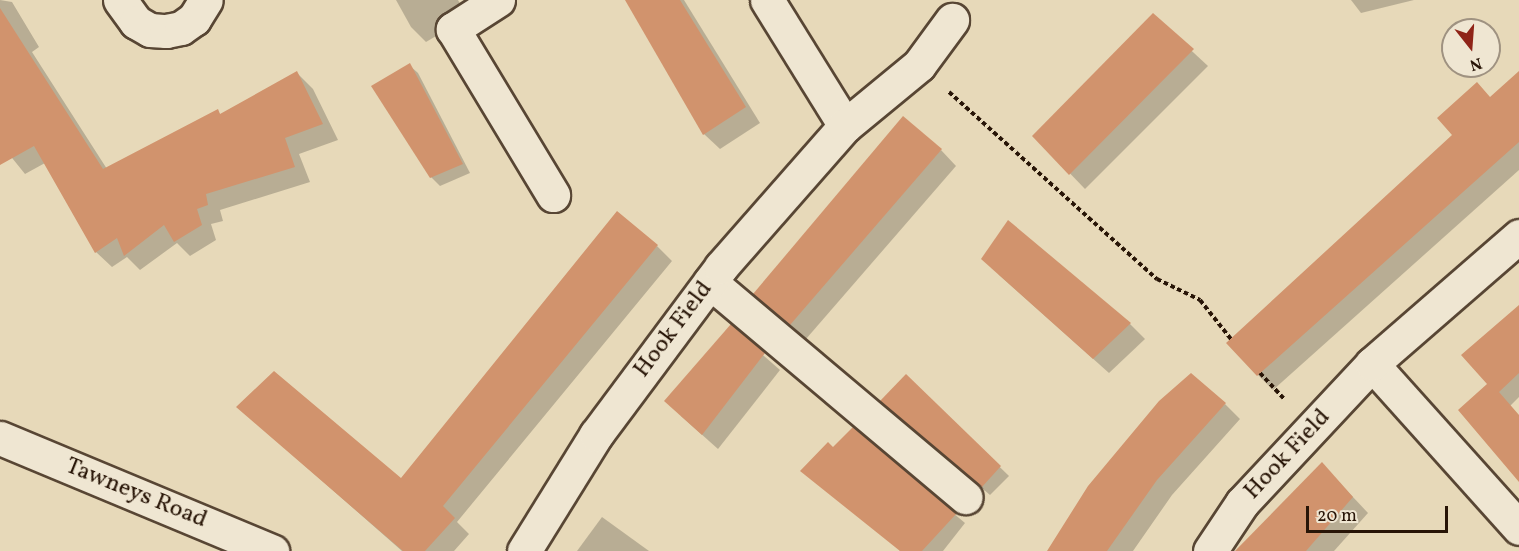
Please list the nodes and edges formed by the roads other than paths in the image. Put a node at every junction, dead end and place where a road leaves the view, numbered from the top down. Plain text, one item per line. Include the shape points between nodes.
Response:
1 (120, 0) edge
2 (206, 0) edge
3 (498, 0) edge
4 (767, 0) edge
5 (952, 20) dead end
6 (845, 126) junction
7 (553, 195) dead end
8 (1519, 236) edge
9 (710, 282) junction
10 (1372, 364) junction
11 (0, 438) edge
12 (965, 497) dead end
13 (1519, 528) edge
14 (272, 551) edge
15 (524, 551) edge
16 (1210, 551) edge

1 - 2 street via 136,22 150,30 166,31 181,28 194,19
3 - 7 street via 453,29
4 - 6 street
5 - 6 street, Hook Field via 919,65
6 - 9 street, Hook Field
8 - 10 street, Hook Field
9 - 12 street
9 - 15 street, Hook Field via 596,435
10 - 13 street
10 - 16 street, Hook Field via 1242,502
11 - 14 street, Tawneys Road

